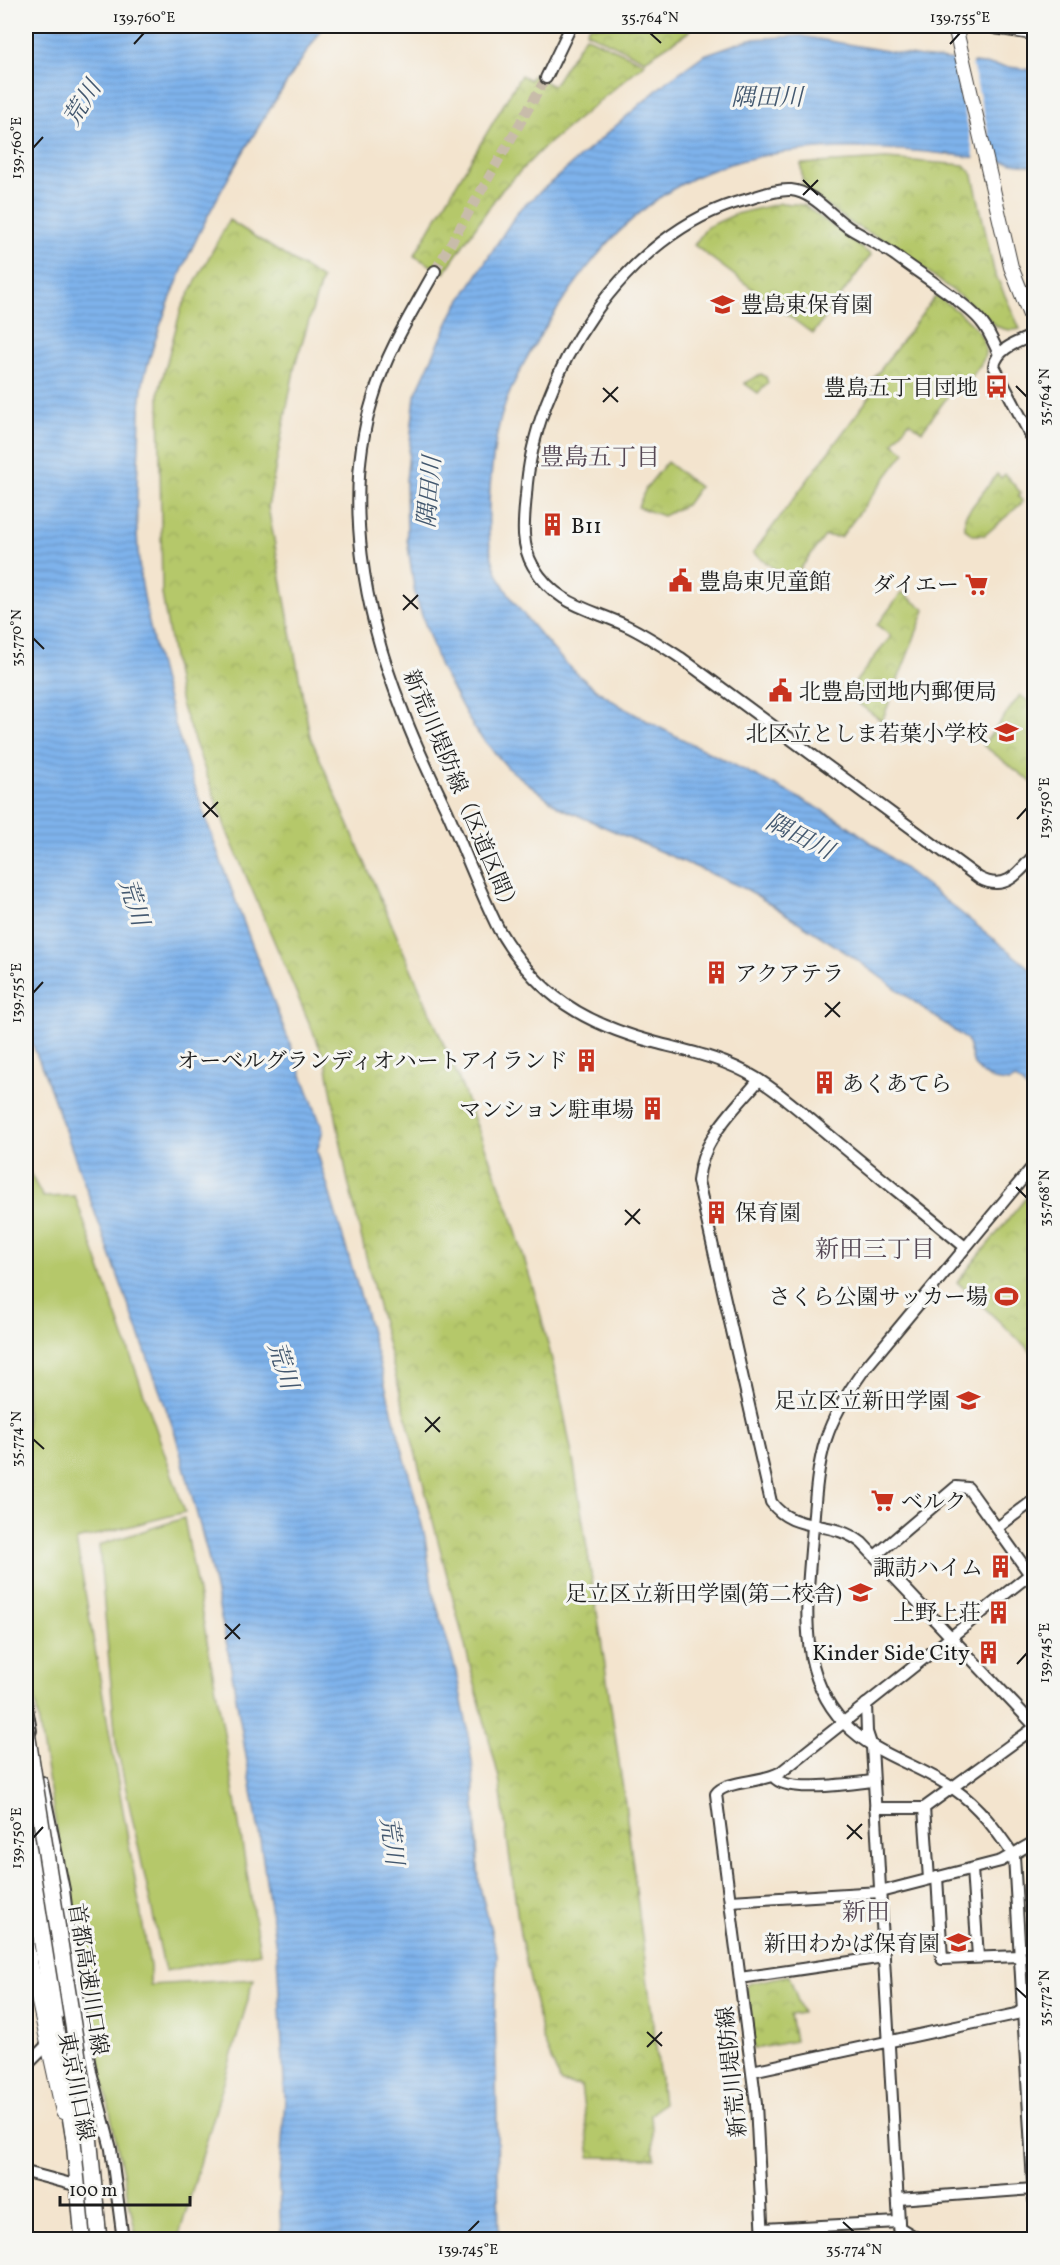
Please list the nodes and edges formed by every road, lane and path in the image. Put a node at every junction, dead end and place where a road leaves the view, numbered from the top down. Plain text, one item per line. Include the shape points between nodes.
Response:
1 (571, 26) edge
2 (995, 26) edge
3 (1019, 26) edge
4 (1035, 30) edge
5 (957, 32) edge
6 (546, 78) tunnel mouth
7 (435, 271) tunnel mouth
8 (1035, 325) edge
9 (1035, 335) edge
10 (999, 354) junction
11 (1035, 442) edge
12 (1035, 855) edge
13 (759, 1080) junction
14 (1035, 1165) edge
15 (965, 1247) junction
16 (1035, 1500) edge
17 (813, 1524) junction
18 (997, 1528) junction
19 (875, 1556) junction
20 (1033, 1576) edge
21 (952, 1637) junction
22 (26, 1702) edge
23 (866, 1704) junction
24 (843, 1722) junction
25 (26, 1726) edge
26 (1035, 1726) edge
27 (872, 1747) junction
28 (26, 1752) edge
29 (774, 1777) junction
30 (26, 1778) edge
31 (873, 1781) junction
32 (952, 1788) junction
33 (875, 1808) junction
34 (924, 1808) junction
35 (1035, 1842) edge
36 (26, 1845) edge
37 (1014, 1856) junction
38 (972, 1869) junction
39 (933, 1878) junction
40 (880, 1892) junction
41 (731, 1901) junction
42 (26, 1943) edge
43 (1020, 1956) junction
44 (884, 1957) junction
45 (978, 1957) junction
46 (740, 1978) junction
47 (64, 1987) junction
48 (78, 2002) junction
49 (1035, 2003) edge
50 (1023, 2011) junction
51 (889, 2041) junction
52 (68, 2043) junction
53 (48, 2044) junction
54 (26, 2066) edge
55 (752, 2071) junction
56 (26, 2172) edge
57 (71, 2184) junction
58 (1034, 2189) edge
59 (898, 2199) junction
60 (1035, 2200) edge
61 (899, 2225) junction
62 (763, 2234) edge
63 (76, 2240) edge
64 (83, 2240) edge
65 (92, 2240) edge
66 (99, 2240) edge
67 (123, 2240) edge
68 (900, 2240) edge
69 (920, 2240) edge

1 - 6 street
2 - 4 highway
3 - 4 highway
5 - 8 main road via 1011,267
7 - 13 street, 新荒川堤防線（区道区間） via 383,369 370,405 361,450 359,514 363,554 377,629 400,707 490,912 533,978 574,1012 595,1023 718,1059
9 - 10 street
10 - 11 street via 995,370
10 - 12 street via 978,318 884,247 801,192 772,193 713,211 669,236 623,279 597,311 553,384 531,455 525,546 537,572 562,598 630,627 681,658 979,878 1007,882
13 - 15 street, 新荒川堤防線（区道区間）
13 - 17 street via 704,1150 699,1196 767,1492 786,1518
14 - 15 street
15 - 17 street via 862,1371 842,1402 824,1447
16 - 18 street
17 - 19 street via 852,1535
17 - 24 street via 807,1640 820,1684
18 - 19 street via 968,1488 956,1487
18 - 20 street
19 - 21 street
20 - 21 street
21 - 23 street
21 - 26 street
22 - 48 street via 64,1890
23 - 24 street
23 - 27 street
24 - 27 street
24 - 29 street
25 - 66 highway, 首都高速川口線, bridge via 87,2114
26 - 32 street
27 - 31 street
27 - 32 street
28 - 47 highway, bridge
29 - 31 street via 793,1786
29 - 41 street, 新荒川堤防線 via 718,1790 715,1799
30 - 52 main road, 東京川口線
31 - 33 street
32 - 34 street
32 - 37 street via 991,1823
33 - 34 street
33 - 40 street
34 - 39 street
35 - 37 street
36 - 64 highway, 首都高速川口線 via 74,2140
37 - 38 street
37 - 43 street
38 - 39 street
38 - 45 street
39 - 40 street
39 - 45 street via 942,1959
40 - 41 street
40 - 44 street
41 - 46 street, 新荒川堤防線
42 - 53 main road, 東京川口線
43 - 45 street
43 - 50 street
44 - 46 street
44 - 51 street
46 - 55 street, 新荒川堤防線
47 - 48 highway
47 - 52 highway
48 - 67 street via 111,2149
49 - 50 street
50 - 51 street
50 - 58 street
51 - 55 street
51 - 59 street
52 - 65 main road, 東京川口線
53 - 54 street
53 - 57 main road, 東京川口線 via 66,2127
55 - 62 street, 新荒川堤防線
56 - 57 street
57 - 63 main road, 東京川口線
58 - 59 street
58 - 60 street
59 - 61 street
61 - 62 street
61 - 68 street
61 - 69 street

